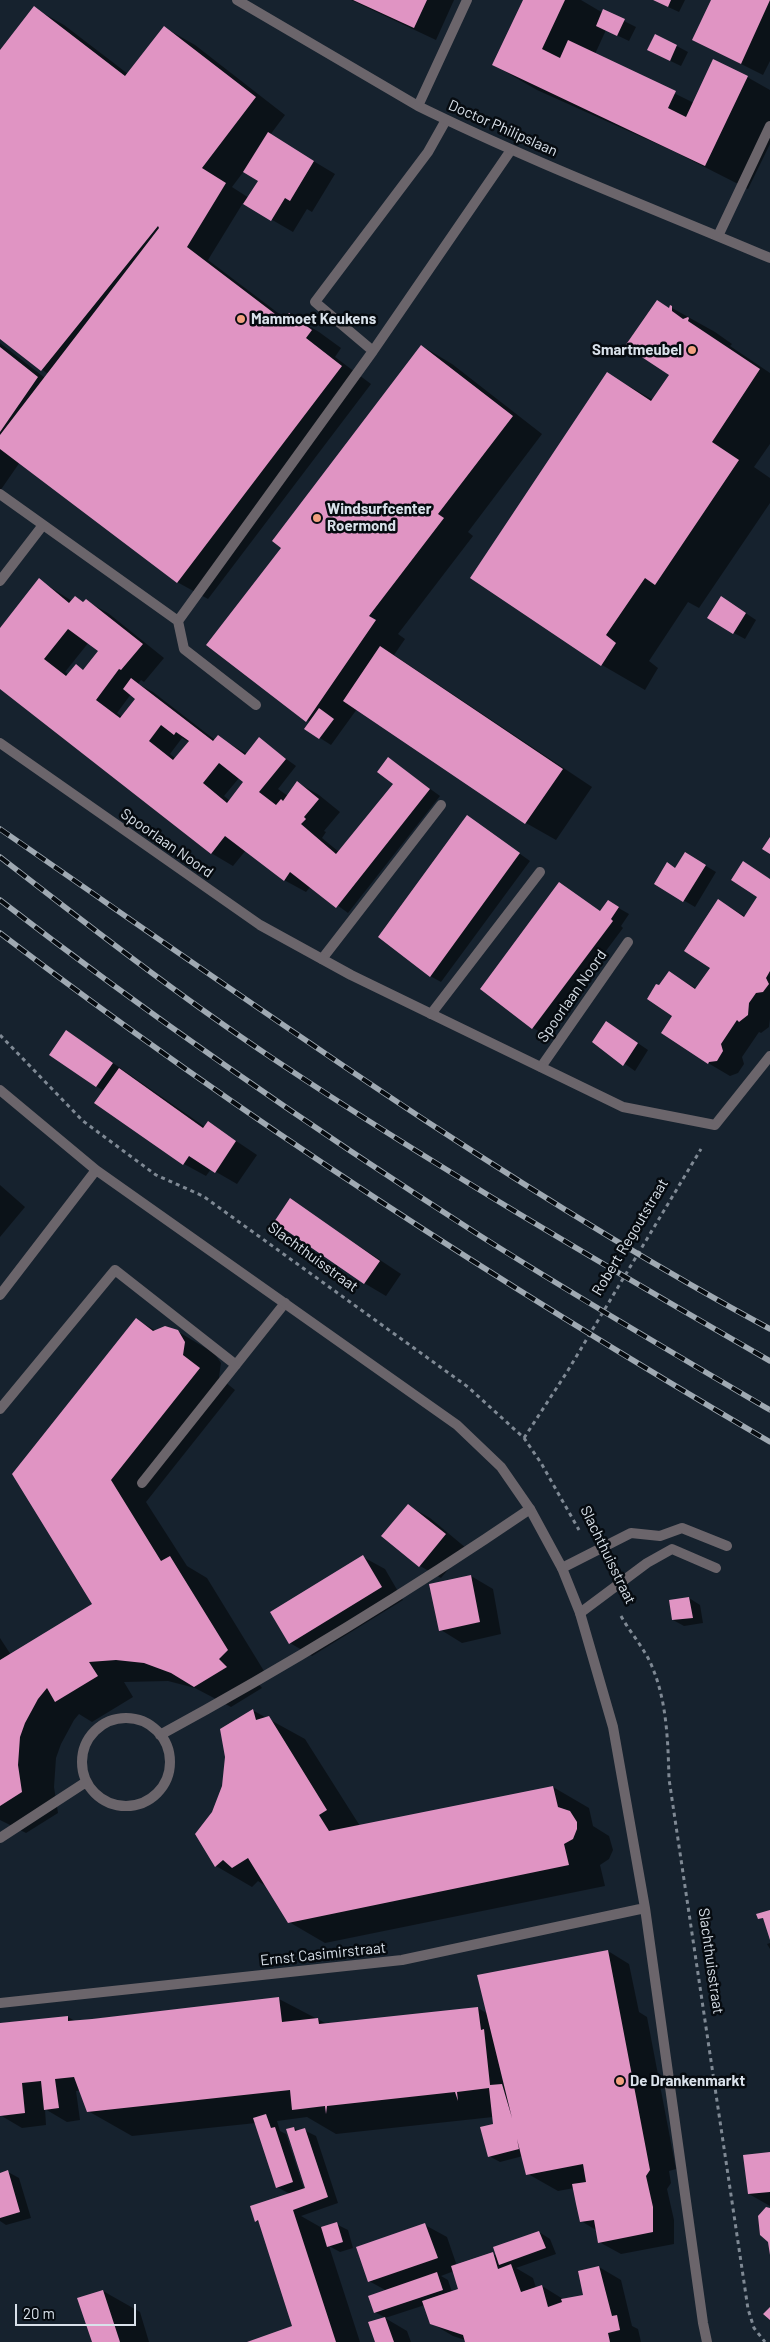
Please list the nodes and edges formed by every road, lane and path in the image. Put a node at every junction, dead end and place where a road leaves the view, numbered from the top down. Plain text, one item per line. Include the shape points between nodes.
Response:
1 (237, 0) edge
2 (467, 0) edge
3 (418, 106) junction
4 (446, 120) junction
5 (770, 126) edge
6 (511, 150) junction
7 (718, 236) junction
8 (770, 258) edge
9 (374, 351) junction
10 (0, 494) edge
11 (43, 525) junction
12 (0, 581) edge
13 (178, 621) junction
14 (256, 705) dead end
15 (0, 743) edge
16 (441, 804) dead end
17 (540, 872) dead end
18 (628, 942) dead end
19 (322, 959) junction
20 (431, 1014) junction
21 (0, 1035) edge
22 (770, 1056) edge
23 (541, 1067) junction
24 (0, 1090) edge
25 (715, 1125) junction
26 (96, 1170) junction
27 (0, 1294) edge
28 (285, 1303) junction
29 (236, 1365) junction
30 (0, 1409) edge
31 (524, 1438) junction
32 (142, 1483) dead end
33 (530, 1509) junction
34 (727, 1546) dead end
35 (590, 1554) junction
36 (562, 1568) junction
37 (716, 1568) dead end
38 (608, 1591) junction
39 (580, 1613) junction
40 (160, 1734) junction
41 (86, 1782) junction
42 (0, 1838) edge
43 (644, 1908) junction
44 (0, 2003) edge
45 (707, 2342) edge
46 (765, 2342) edge

1 - 3 street, Doctor Philipslaan
2 - 3 street
3 - 4 street, Doctor Philipslaan
4 - 6 street, Doctor Philipslaan
4 - 9 street via 428,152 315,302
5 - 7 street
6 - 7 street, Doctor Philipslaan
6 - 9 street
7 - 8 street, Doctor Philipslaan
9 - 13 street
10 - 11 street
11 - 12 street
11 - 13 street
13 - 14 street via 184,649
15 - 19 street, Spoorlaan Noord via 260,925
16 - 19 street
17 - 20 street
18 - 23 street, Spoorlaan Noord
19 - 20 street, Spoorlaan Noord
20 - 23 street, Spoorlaan Noord
21 - 31 path, Slachthuisstraat via 83,1121 156,1175 203,1196 468,1387
22 - 25 street
23 - 25 street, Spoorlaan Noord via 623,1107
24 - 26 street
25 - 31 path, Robert Regoutstraat
26 - 27 street
26 - 28 street
28 - 29 street
28 - 33 street via 456,1425 501,1467
29 - 30 street via 115,1270
29 - 32 street
31 - 35 path, Slachthuisstraat via 569,1510
33 - 36 street
33 - 40 street via 264,1677
34 - 35 street via 682,1528 660,1536 631,1533
35 - 36 street
36 - 39 street
37 - 38 street via 672,1549
38 - 39 street
38 - 46 path, Slachthuisstraat via 653,1668 662,1702 668,1737 670,1789 747,2299 754,2328
39 - 43 street via 612,1727
40 - 41 street via 145,1723 124,1718 109,1720 97,1728 82,1752
40 - 41 street via 168,1750 170,1764 162,1785 148,1800 120,1806 106,1802
41 - 42 street
43 - 44 street, Ernst Casimirstraat via 402,1960
43 - 45 street

